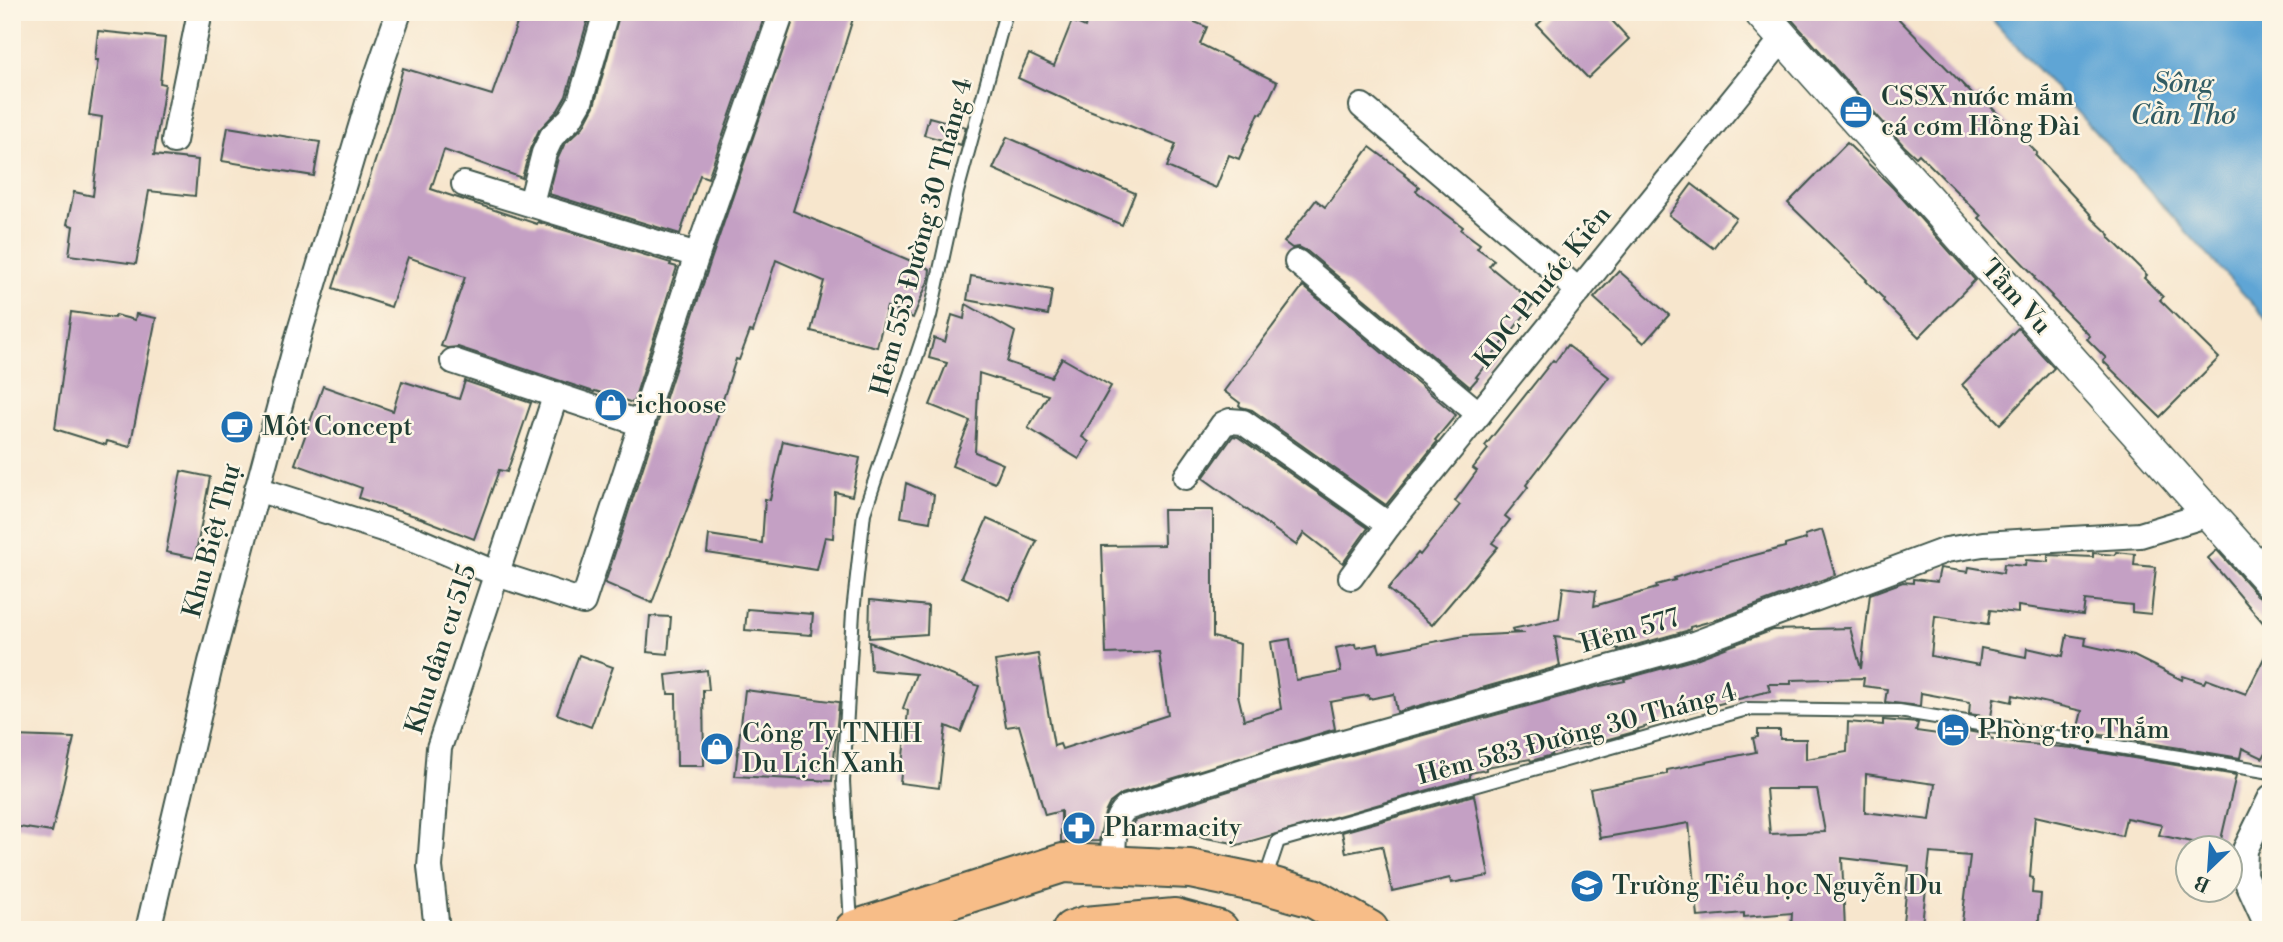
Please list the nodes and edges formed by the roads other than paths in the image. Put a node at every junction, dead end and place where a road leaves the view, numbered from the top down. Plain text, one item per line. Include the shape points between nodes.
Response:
1 (200, 12) edge
2 (399, 12) edge
3 (606, 12) edge
4 (782, 12) edge
5 (1006, 12) edge
6 (1760, 12) edge
7 (1784, 37) junction
8 (1362, 106) dead end
9 (174, 141) dead end
10 (464, 184) dead end
11 (531, 204) junction
12 (697, 255) junction
13 (1297, 262) dead end
14 (1579, 291) junction
15 (453, 361) dead end
16 (556, 394) junction
17 (1479, 414) junction
18 (642, 424) junction
19 (1186, 477) dead end
20 (257, 489) junction
21 (2209, 514) junction
22 (1389, 525) junction
23 (497, 574) junction
24 (1351, 577) dead end
25 (2271, 583) edge
26 (2271, 772) edge
27 (2271, 797) edge
28 (1113, 864) junction
29 (1263, 884) junction
30 (148, 930) edge
31 (437, 930) edge
32 (852, 930) edge
33 (1072, 930) edge
34 (1219, 930) edge
35 (1369, 930) edge
36 (2269, 930) edge

1 - 9 street
2 - 20 street, Khu Biệt Thự via 299,334
3 - 11 street via 580,102 552,136
4 - 12 street
5 - 32 lane, Hẻm 553 Đường 30 Tháng 4 via 957,192 930,316 864,513 842,781
6 - 7 street, Tầm Vu
7 - 14 street, KDC Phước Kiên
7 - 21 street, Tầm Vu
8 - 14 street
10 - 11 street
11 - 12 street
12 - 18 street
13 - 17 street
14 - 17 street, KDC Phước Kiên
15 - 16 street
16 - 18 street
16 - 23 street, Khu dân cư 515
17 - 22 street, KDC Phước Kiên
18 - 23 street via 583,602
19 - 22 street via 1223,424 1243,422
20 - 23 street via 417,540
20 - 30 street, Khu Biệt Thự
21 - 25 street, Tầm Vu
21 - 28 street, Hẻm 577 via 2140,536 1946,550 1690,645 1272,762 1126,808 1116,822
22 - 24 street, KDC Phước Kiên
23 - 31 street, Khu dân cư 515 via 439,748 430,867
26 - 29 lane, Hẻm 583 Đường 30 Tháng 4 via 1899,711 1747,709 1278,841
27 - 36 street via 2245,850 2244,875
28 - 29 main road via 1190,869
28 - 32 main road via 1063,863
29 - 35 main road via 1313,898
33 - 34 main road via 1175,918

